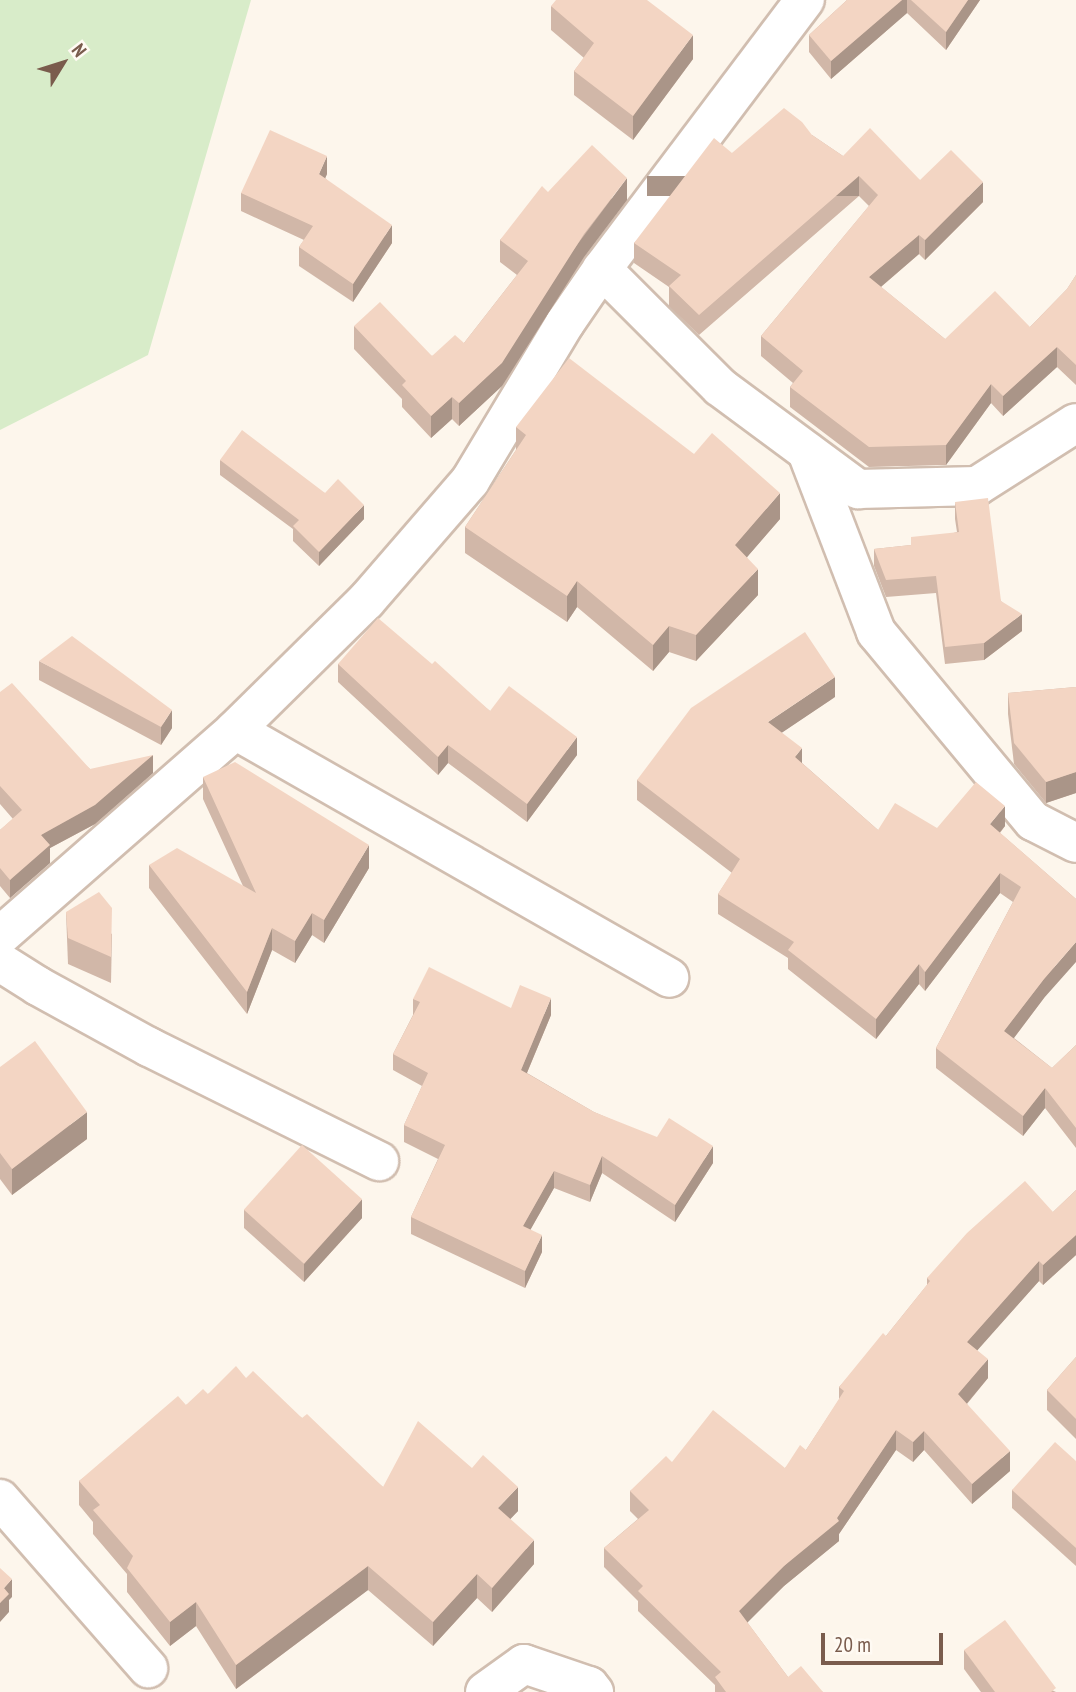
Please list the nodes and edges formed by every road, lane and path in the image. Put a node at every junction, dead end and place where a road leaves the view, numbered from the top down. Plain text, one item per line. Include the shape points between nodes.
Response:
1 (805, 0) edge
2 (602, 269) junction
3 (1076, 424) edge
4 (807, 452) junction
5 (235, 730) junction
6 (1076, 843) edge
7 (0, 936) edge
8 (0, 962) edge
9 (669, 978) dead end
10 (379, 1161) dead end
11 (0, 1499) edge
12 (148, 1668) dead end
13 (485, 1692) edge
14 (594, 1692) edge

1 - 2 street
2 - 4 street via 720,387
2 - 5 street via 470,481 366,601
3 - 4 street via 976,486 858,489
4 - 6 street via 876,632 1033,821
5 - 7 street
5 - 9 street
8 - 10 street via 149,1047
11 - 12 street
13 - 14 street via 524,1664 589,1686

